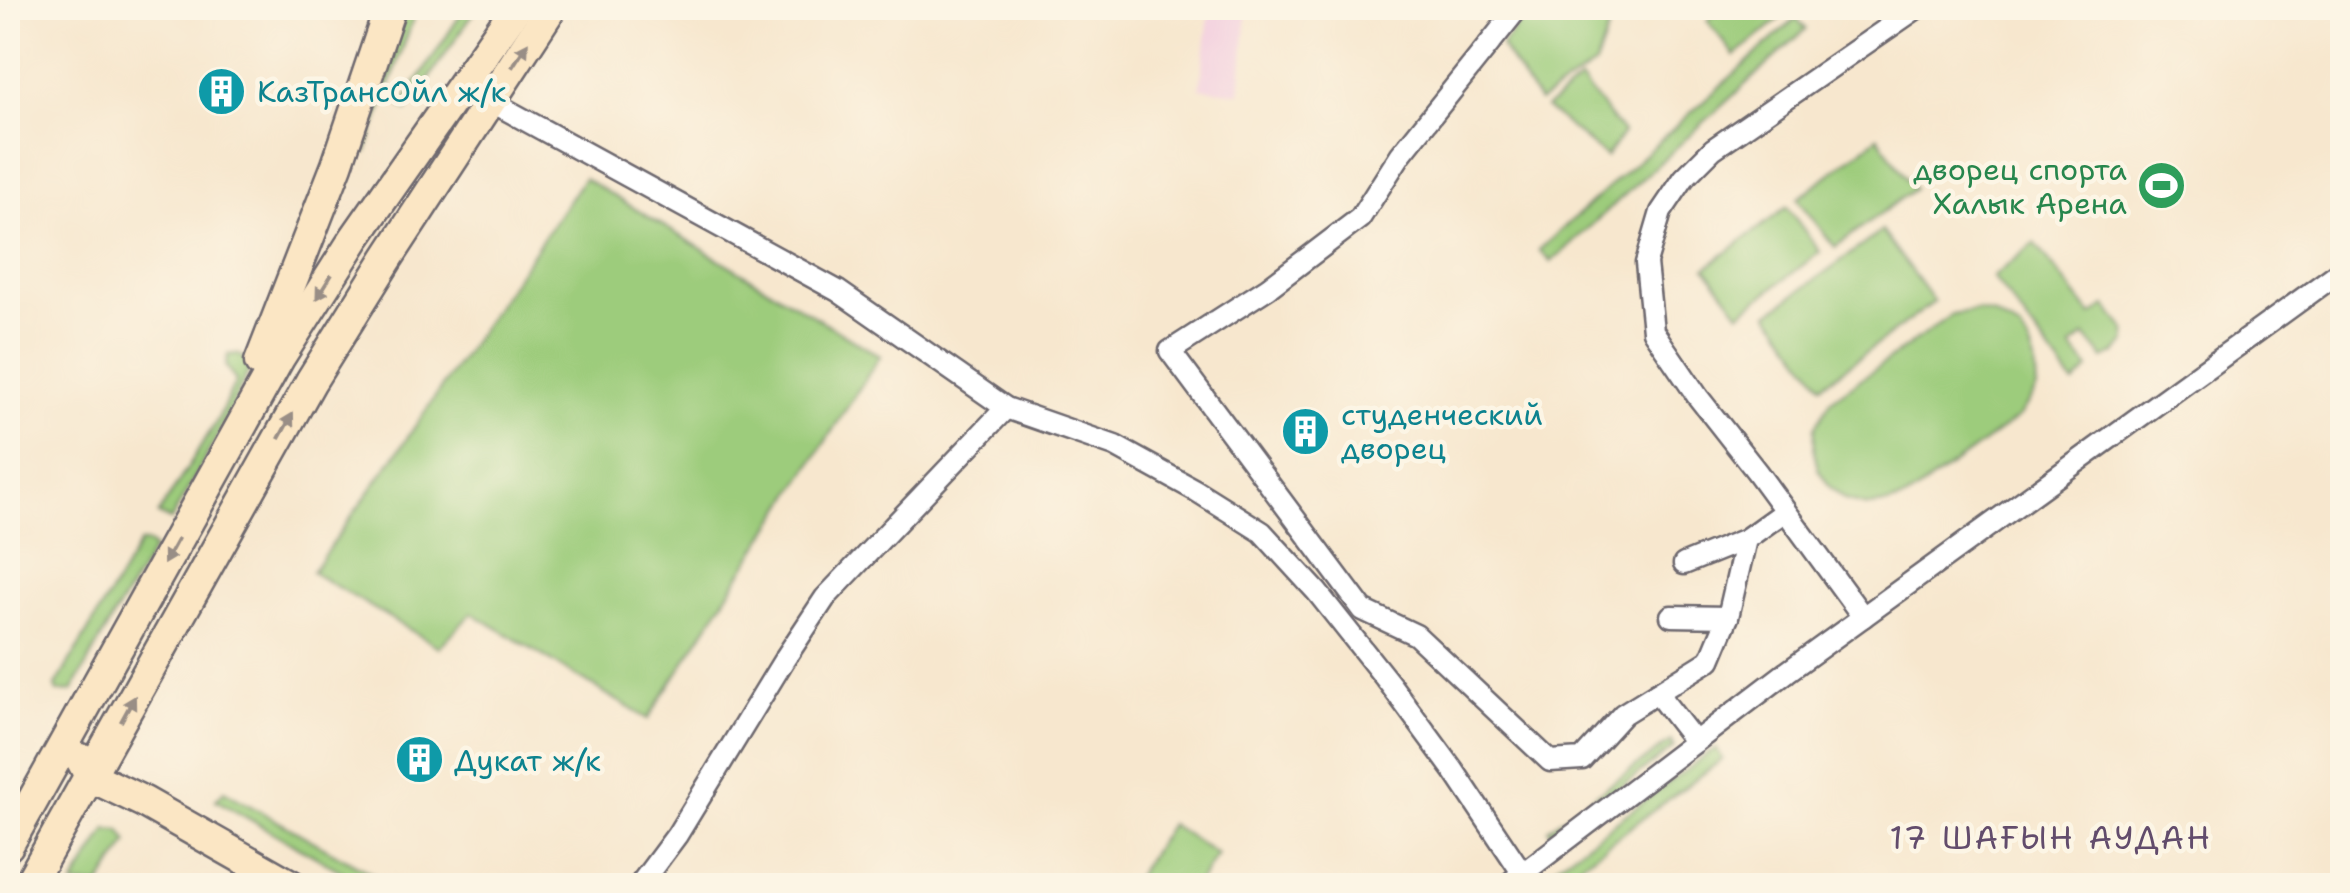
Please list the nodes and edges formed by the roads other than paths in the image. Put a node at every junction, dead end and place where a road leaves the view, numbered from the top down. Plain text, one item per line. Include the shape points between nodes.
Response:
1 (390, 8) edge
2 (516, 8) edge
3 (550, 8) edge
4 (1518, 8) edge
5 (1917, 8) edge
6 (463, 84) junction
7 (490, 102) junction
8 (336, 165) junction
9 (355, 238) junction
10 (387, 258) junction
11 (2342, 270) edge
12 (1006, 408) junction
13 (219, 466) junction
14 (1786, 511) junction
15 (1746, 540) junction
16 (1684, 564) dead end
17 (1671, 616) dead end
18 (1863, 617) junction
19 (1728, 618) junction
20 (1656, 693) junction
21 (68, 734) junction
22 (1695, 742) junction
23 (90, 776) junction
24 (8, 845) edge
25 (1519, 882) edge
26 (28, 886) edge
27 (292, 886) edge
28 (639, 886) edge

1 - 8 main road
2 - 6 main road
7 -> 3 main road
4 - 20 street via 1401,154 1360,218 1170,351 1364,610 1416,635 1550,761 1582,759 1623,714
5 - 14 street via 1713,148 1660,212 1646,264 1653,330
6 - 7 street
6 - 9 main road
7 - 10 main road
7 - 12 street via 838,291
8 - 9 main road
8 - 13 main road
9 - 10 main road
9 -> 13 main road
23 -> 10 main road
11 - 18 street
12 - 25 street via 1115,446 1262,532 1317,592 1454,771
12 - 28 street via 825,598
13 -> 21 main road
14 - 15 street
14 - 18 street
15 - 16 street
15 - 19 street
17 - 19 street
18 - 22 street
19 - 20 street via 1710,660
20 - 22 street
21 - 23 main road
21 - 24 main road
22 - 25 street
23 - 26 main road
23 - 27 main road

